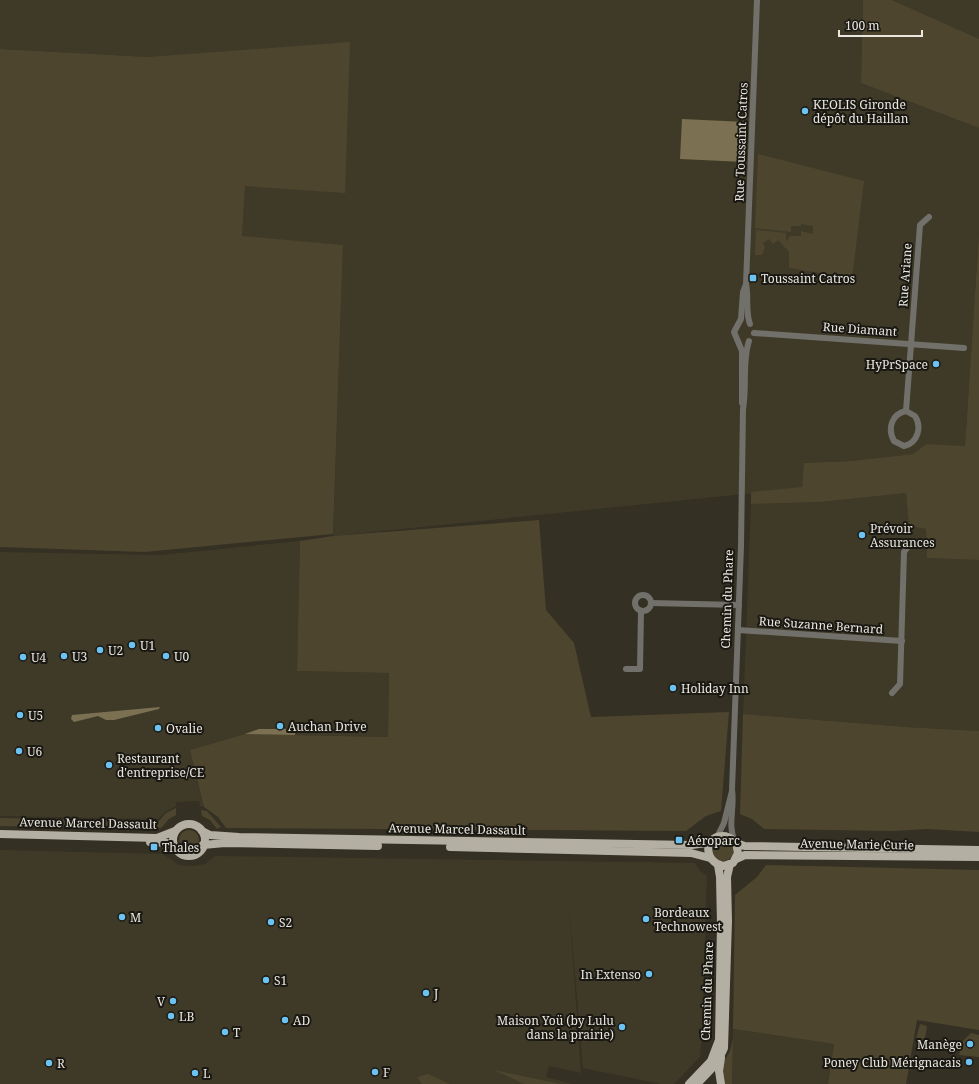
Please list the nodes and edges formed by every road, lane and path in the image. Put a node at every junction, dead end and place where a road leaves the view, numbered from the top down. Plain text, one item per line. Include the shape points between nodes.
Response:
1 (757, 0) edge
2 (929, 217) dead end
3 (746, 284) junction
4 (739, 324) junction
5 (750, 324) junction
6 (754, 332) junction
7 (738, 340) junction
8 (749, 341) junction
9 (911, 344) junction
10 (964, 348) dead end
11 (743, 409) junction
12 (906, 411) junction
13 (912, 541) dead end
14 (650, 603) junction
15 (739, 606) junction
16 (641, 611) junction
17 (738, 630) junction
18 (902, 641) junction
19 (626, 669) dead end
20 (892, 693) dead end
21 (732, 790) junction
22 (175, 831) junction
23 (202, 831) junction
24 (0, 834) edge
25 (0, 839) edge
26 (715, 839) junction
27 (736, 843) junction
28 (203, 845) junction
29 (175, 847) junction
30 (979, 850) edge
31 (979, 857) edge
32 (710, 858) junction
33 (733, 862) junction
34 (718, 865) junction
35 (721, 1055) junction
36 (689, 1084) edge
37 (697, 1084) edge
38 (721, 1084) edge

1 - 3 street, Rue Toussaint Catros
2 - 9 street, Rue Ariane via 920,225
3 - 4 street, Rue Toussaint Catros via 743,292 743,314
3 - 5 street, Rue Toussaint Catros
4 - 5 street
4 - 7 street via 734,332
5 - 6 street
6 - 8 street
6 - 9 street, Rue Diamant
7 - 8 street
7 - 11 street, Chemin du Phare via 742,351
8 - 11 street, Chemin du Phare
9 - 10 street, Rue Diamant
9 - 12 street, Rue Ariane
11 - 15 street, Chemin du Phare
12 - 12 street via 917,419 917,434 912,443 904,446 894,441 891,432 894,416
13 - 18 street via 904,552
14 - 15 street
14 - 16 street via 647,610
14 - 16 street via 646,596 636,598 635,606
15 - 17 street, Chemin du Phare
16 - 19 street via 640,668
17 - 18 street, Rue Suzanne Bernard
17 - 21 street, Chemin du Phare
18 - 20 street via 900,684
21 - 26 street, Chemin du Phare via 724,822
21 - 27 street, Chemin du Phare via 734,799 730,830
22 - 23 main road via 186,824 196,826
22 - 24 main road, Avenue Marcel Dassault via 157,838
22 - 29 main road
23 - 26 main road, Avenue Marcel Dassault via 210,835 238,837 420,841 692,845 706,844
23 - 28 main road
25 - 29 main road, Avenue Marcel Dassault via 155,842
26 - 27 main road via 728,836
26 - 32 main road via 708,850
27 - 30 main road, Avenue Marie Curie via 745,846
27 - 33 main road via 738,852
28 - 29 main road via 198,852 190,855 182,854
28 - 32 main road, Avenue Marcel Dassault via 225,843 498,848 698,854
31 - 33 main road, Avenue Marie Curie via 745,855
32 - 34 main road
33 - 34 main road
33 - 35 main road, Chemin du Phare via 727,877 726,1035
34 - 36 main road, Chemin du Phare via 721,924 719,1040 711,1061
35 - 37 main road, Chemin du Phare via 717,1063
35 - 38 main road

